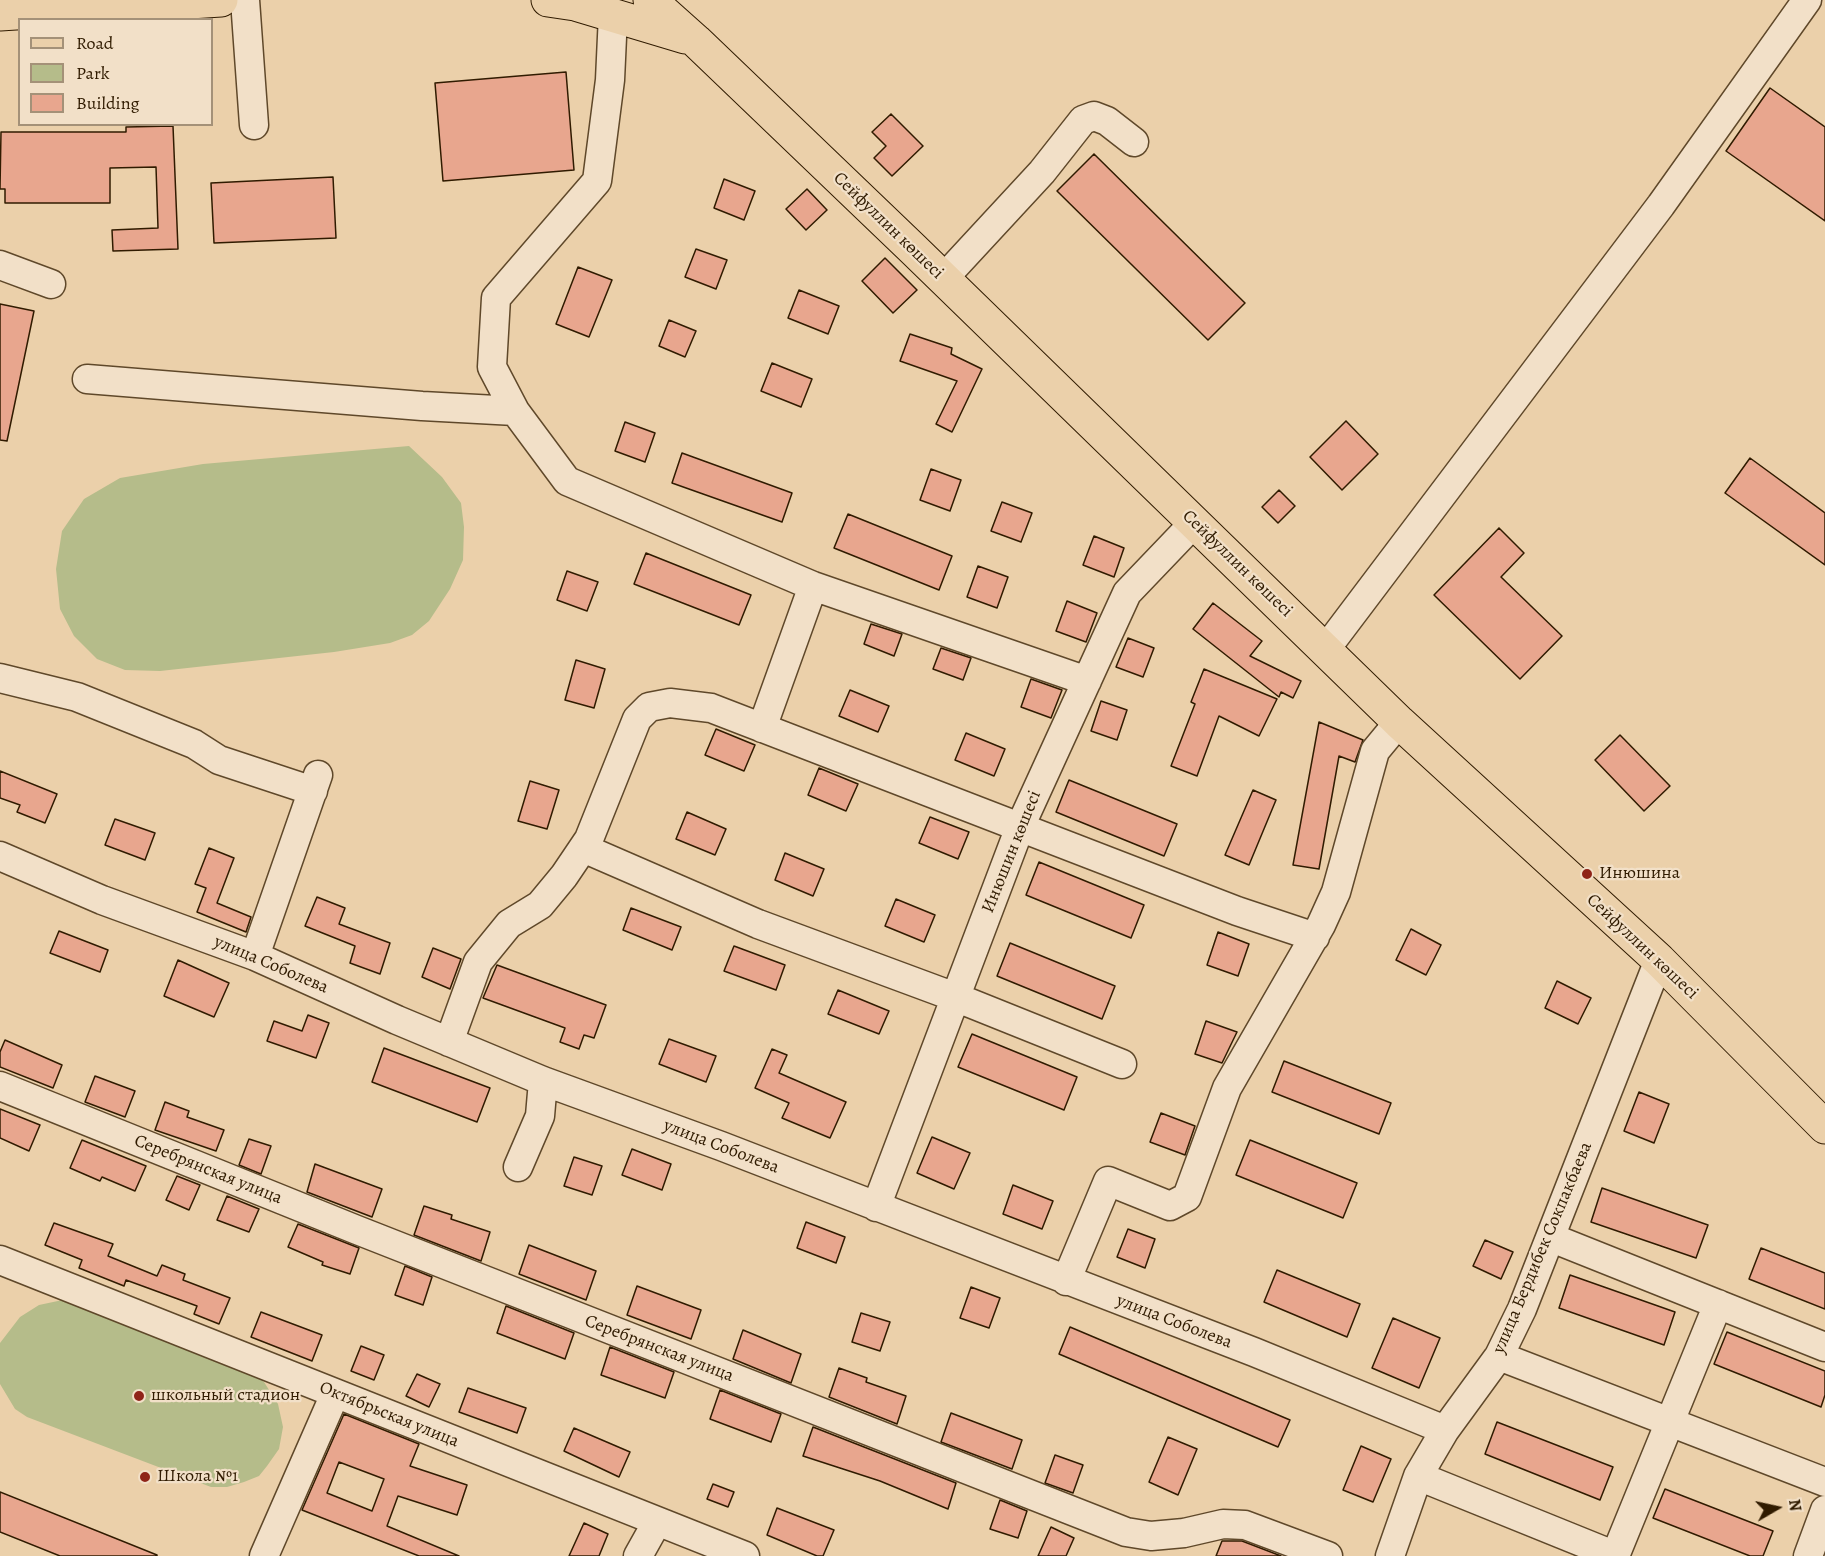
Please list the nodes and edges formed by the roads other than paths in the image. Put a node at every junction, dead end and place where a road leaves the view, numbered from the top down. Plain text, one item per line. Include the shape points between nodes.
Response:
1 (221, 0) edge
2 (245, 0) edge
3 (548, 0) edge
4 (650, 0) edge
5 (1807, 0) edge
6 (0, 14) edge
7 (613, 15) junction
8 (696, 41) junction
9 (254, 125) dead end
10 (1134, 142) dead end
11 (0, 266) edge
12 (943, 279) junction
13 (51, 284) dead end
14 (87, 379) dead end
15 (515, 411) junction
16 (1194, 523) junction
17 (813, 586) junction
18 (1325, 650) junction
19 (0, 678) edge
20 (1087, 681) junction
21 (1399, 722) junction
22 (762, 728) junction
23 (1020, 827) junction
24 (583, 848) junction
25 (0, 856) edge
26 (1315, 937) junction
27 (255, 956) junction
28 (1659, 960) junction
29 (955, 997) junction
30 (449, 1042) junction
31 (1122, 1064) dead end
32 (543, 1081) junction
33 (0, 1086) edge
34 (1825, 1127) edge
35 (518, 1167) dead end
36 (876, 1207) junction
37 (1552, 1238) junction
38 (0, 1260) edge
39 (1066, 1281) junction
40 (1718, 1304) junction
41 (1825, 1347) edge
42 (1499, 1356) junction
43 (335, 1394) junction
44 (1671, 1422) junction
45 (1445, 1430) junction
46 (1418, 1476) junction
47 (1825, 1482) edge
48 (1825, 1510) edge
49 (657, 1522) junction
50 (264, 1556) edge
51 (638, 1556) edge
52 (745, 1556) edge
53 (1328, 1556) edge
54 (1390, 1556) edge
55 (1615, 1556) edge
56 (1808, 1556) edge

1 - 6 main road
2 - 9 street
3 - 7 main road
4 - 8 main road, Сейфуллин көшесі
5 - 18 street via 1660,205
7 - 8 main road
7 - 15 street via 610,80 597,181 496,298 492,367
8 - 12 main road, Сейфуллин көшесі
10 - 12 street via 1107,121 1094,116 1083,120 1042,172
11 - 13 street
12 - 16 main road, Сейфуллин көшесі
14 - 15 street
15 - 17 street via 567,481
16 - 18 main road, Сейфуллин көшесі
16 - 20 street, Инюшин көшесі via 1127,593
17 - 20 street
17 - 22 street
18 - 21 main road, Сейфуллин көшесі
19 - 27 street via 77,697 194,744 219,760 315,783
20 - 23 street, Инюшин көшесі
21 - 26 street via 1375,751 1336,892
21 - 28 main road, Сейфуллин көшесі
22 - 23 street
22 - 24 street via 702,706 677,703 648,707 637,719
23 - 26 street
23 - 29 street, Инюшин көшесі
24 - 29 street via 758,924
24 - 30 street via 540,905 509,924 478,962
25 - 27 street, улица Соболева via 102,900
26 - 39 street via 1227,1088 1187,1197 1170,1206 1108,1181
27 - 30 street, улица Соболева
28 - 34 main road, Сейфуллин көшесі
28 - 37 street, улица Бердибек Сокпакбаева
29 - 31 street
29 - 36 street, Инюшин көшесі
30 - 32 street, улица Соболева
32 - 35 street via 540,1116
32 - 36 street, улица Соболева
33 - 53 street, Серебрянская улица via 1126,1532 1151,1536 1223,1524 1245,1525
36 - 39 street, улица Соболева
37 - 40 street
37 - 42 street, улица Бердибек Сокпакбаева
38 - 43 street, Октябрьская улица
39 - 45 street, улица Соболева
40 - 41 street
40 - 44 street
42 - 44 street
42 - 45 street, улица Бердибек Сокпакбаева
43 - 49 street, Октябрьская улица
43 - 50 street
44 - 47 street
44 - 55 street
45 - 46 street, улица Бердибек Сокпакбаева
46 - 54 street, улица Бердибек Сокпакбаева
46 - 55 street
48 - 56 street
49 - 51 street
49 - 52 street, Октябрьская улица

